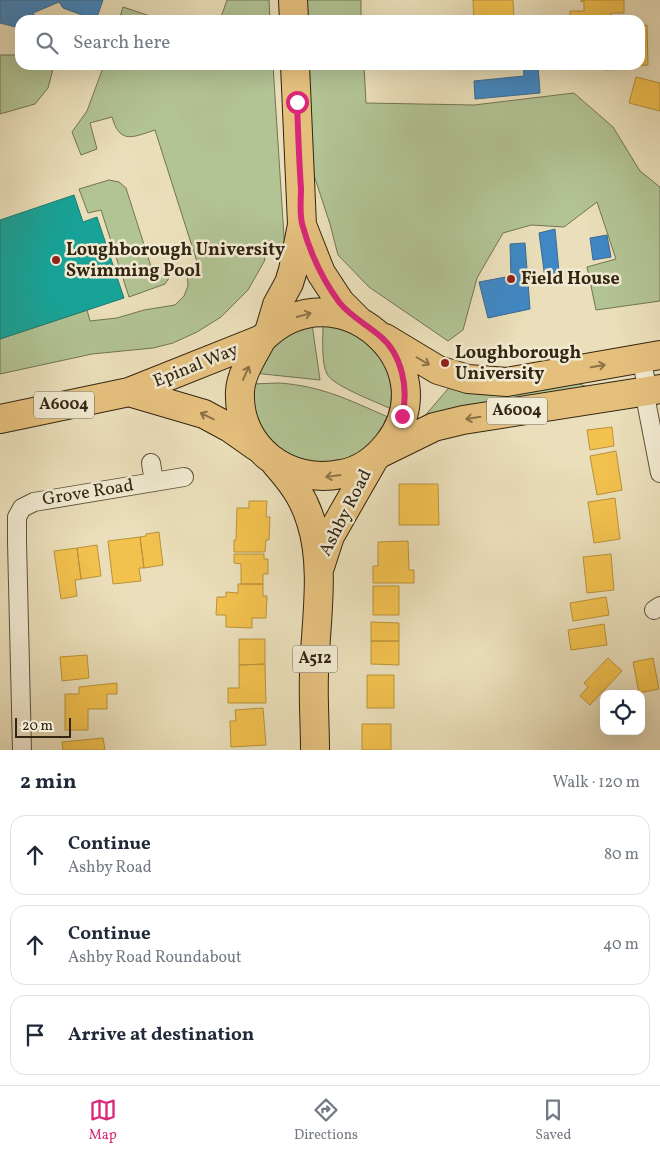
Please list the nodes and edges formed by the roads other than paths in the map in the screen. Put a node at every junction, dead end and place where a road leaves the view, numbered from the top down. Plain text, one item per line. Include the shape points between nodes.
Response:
1 (293, 0) edge
2 (294, 15) edge
3 (296, 70) edge
4 (302, 225) junction
5 (358, 320) junction
6 (265, 335) junction
7 (381, 336) junction
8 (651, 357) edge
9 (654, 390) edge
10 (129, 392) junction
11 (0, 419) edge
12 (269, 457) junction
13 (377, 457) junction
14 (151, 462) dead end
15 (660, 473) edge
16 (184, 477) dead end
17 (154, 482) junction
18 (319, 568) junction
19 (22, 750) edge
20 (315, 750) edge

1 - 2 main road
3 - 4 main road
4 - 5 main road via 321,273 340,302
4 - 6 main road via 289,283
6 -> 5 main road via 286,321 310,313 329,312
5 - 7 main road
6 - 10 main road, Epinal Way / A6004
12 -> 6 main road via 252,438 245,423 240,390
7 -> 8 main road, A6004 via 438,370 468,379 507,382
7 - 13 main road via 399,363 405,394 402,416 393,437
8 - 9 street
9 -> 13 main road, A6004 via 434,427
9 - 15 street via 647,406
10 - 11 main road, Epinal Way / A6004
12 -> 10 main road, Epinal Way / A6004 via 230,428 204,414
13 -> 12 main road via 347,473 328,477 290,471
12 - 18 main road, Ashby Road / A512 via 296,487 312,523
13 - 18 main road, Ashby Road / A512 via 330,536
14 - 17 street, Grove Road
16 - 17 street, Grove Road
17 - 19 street, Grove Road via 34,502 22,508 17,517
18 - 20 main road, Ashby Road / A512 via 314,674

